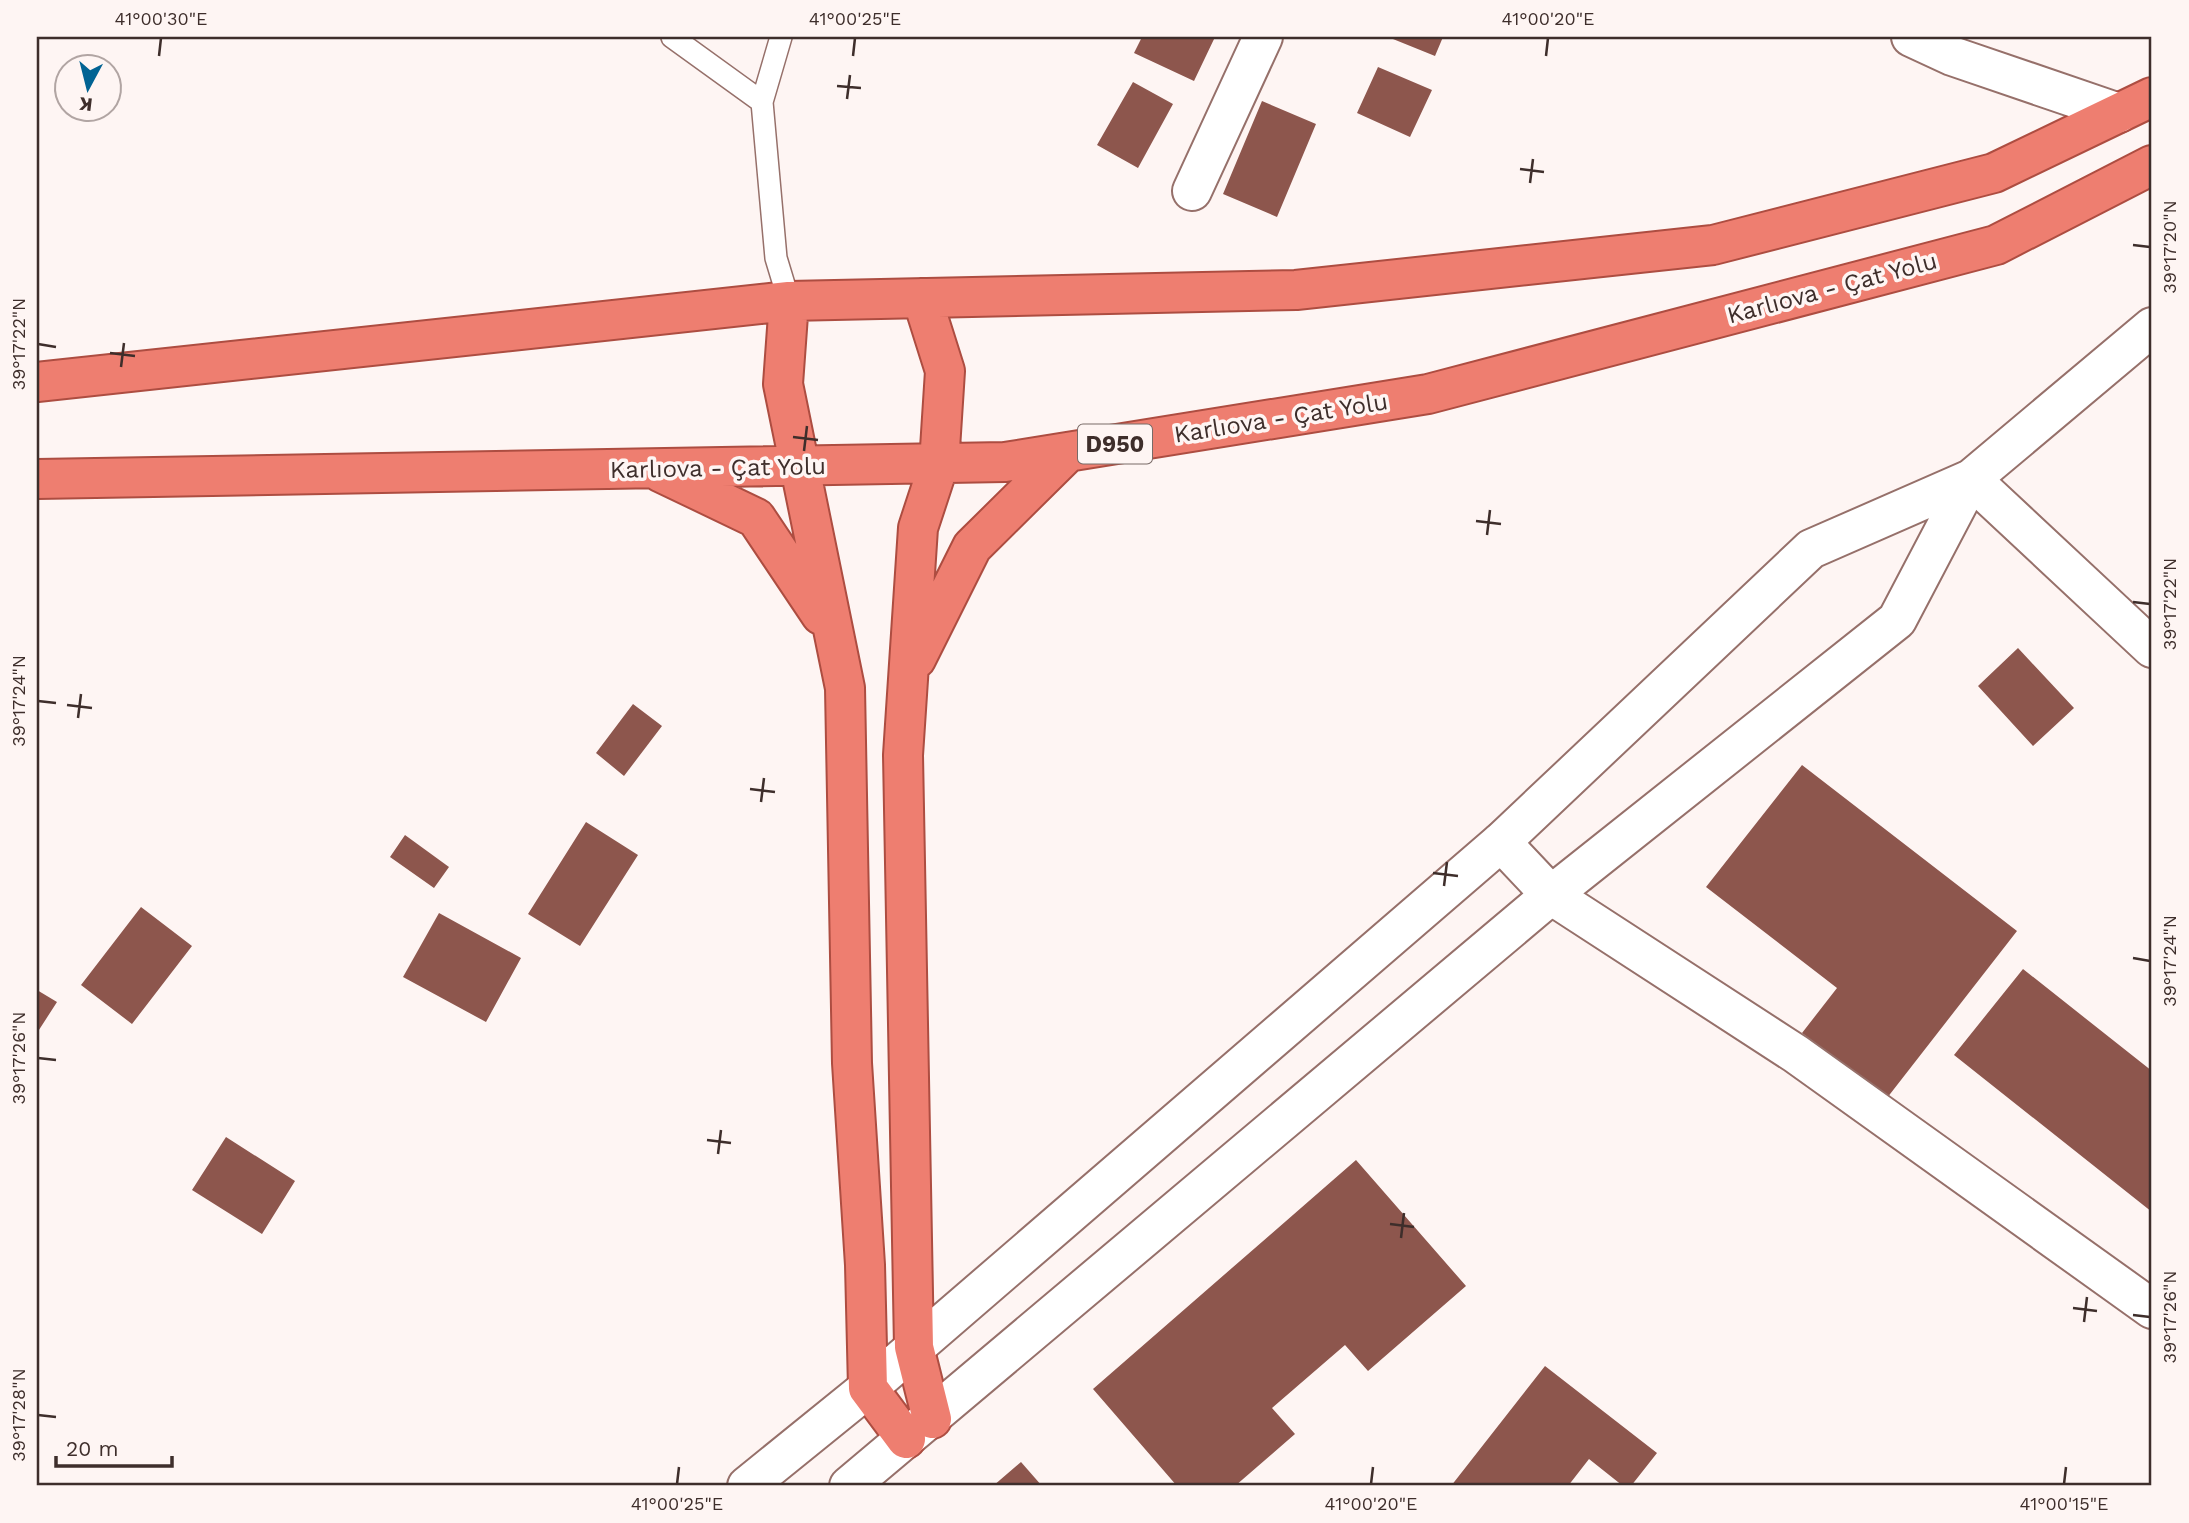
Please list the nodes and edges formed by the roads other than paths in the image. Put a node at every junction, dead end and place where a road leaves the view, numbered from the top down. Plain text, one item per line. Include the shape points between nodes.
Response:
1 (672, 37) edge
2 (781, 37) edge
3 (1263, 37) edge
4 (1911, 37) edge
5 (762, 102) junction
6 (2136, 105) edge
7 (2152, 165) edge
8 (1192, 191) dead end
9 (922, 298) junction
10 (789, 301) junction
11 (2152, 327) edge
12 (37, 382) edge
13 (1068, 452) junction
14 (939, 464) junction
15 (797, 466) junction
16 (655, 469) junction
17 (37, 479) edge
18 (1971, 479) junction
19 (832, 631) junction
20 (2152, 648) edge
21 (908, 673) junction
22 (1501, 842) junction
23 (1550, 895) junction
24 (2152, 1309) edge
25 (914, 1347) junction
26 (868, 1388) junction
27 (919, 1429) junction
28 (747, 1486) edge
29 (849, 1486) edge

1 - 5 lane
2 - 5 lane
3 - 8 street
4 - 6 street via 1952,55
5 - 10 lane via 776,258
6 - 9 highway via 1994,173 1713,245 1296,290
7 - 13 highway, Karlıova - Çat Yolu / D950 via 1982,249 1428,394
9 - 10 highway
9 - 14 highway via 945,371
10 - 12 highway
10 - 15 highway via 783,384
11 - 18 street
13 - 14 highway, Karlıova - Çat Yolu / D950 via 1005,462
13 - 21 highway via 972,547
14 - 15 highway, Karlıova - Çat Yolu / D950
14 - 21 highway via 918,528
15 - 16 highway, Karlıova - Çat Yolu / D950
15 - 19 highway
16 - 17 highway, Karlıova - Çat Yolu / D950
16 - 19 highway via 756,518
18 - 20 street
18 - 22 street via 1811,550
18 - 23 street via 1897,620
19 - 26 highway via 845,688 852,1063
21 - 25 highway via 903,755
22 - 23 street
22 - 25 street
23 - 24 street via 1796,1054
23 - 27 street
25 - 26 street
25 - 27 highway
26 - 27 highway
26 - 28 street
27 - 29 street

